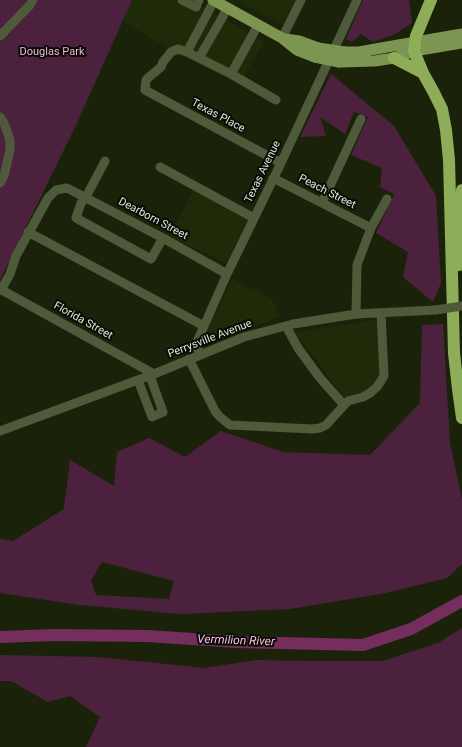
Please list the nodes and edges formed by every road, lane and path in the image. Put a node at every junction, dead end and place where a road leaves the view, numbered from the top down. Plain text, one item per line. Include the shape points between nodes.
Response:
1 (33, 0) edge
2 (182, 0) edge
3 (199, 0) edge
4 (213, 0) edge
5 (301, 0) edge
6 (357, 0) edge
7 (431, 0) edge
8 (227, 8) junction
9 (258, 25) junction
10 (0, 36) edge
11 (282, 38) junction
12 (461, 39) edge
13 (414, 47) junction
14 (186, 52) junction
15 (342, 57) junction
16 (199, 58) junction
17 (394, 58) junction
18 (423, 73) junction
19 (231, 74) junction
20 (276, 100) dead end
21 (0, 117) edge
22 (361, 119) dead end
23 (105, 161) dead end
24 (281, 163) junction
25 (160, 167) dead end
26 (273, 178) junction
27 (0, 183) edge
28 (462, 190) edge
29 (86, 197) junction
30 (387, 199) dead end
31 (322, 203) junction
32 (254, 218) junction
33 (371, 228) junction
34 (28, 232) junction
35 (163, 238) junction
36 (227, 274) junction
37 (1, 290) edge
38 (462, 306) edge
39 (381, 313) junction
40 (356, 314) junction
41 (204, 326) junction
42 (286, 326) junction
43 (200, 355) junction
44 (189, 359) junction
45 (462, 359) edge
46 (152, 375) junction
47 (138, 380) junction
48 (344, 405) junction
49 (462, 418) edge
50 (0, 431) edge

1 - 10 street
2 - 3 street via 196,7
4 - 8 main road
4 - 14 street
5 - 11 street
6 - 24 street, Texas Avenue
7 - 13 highway
8 - 9 main road
8 - 16 street
9 - 11 main road
9 - 19 street
11 - 15 main road, bridge via 297,50
12 - 13 main road
13 - 15 main road via 359,52
13 - 17 main road
13 - 18 highway
14 - 16 street
14 - 24 street, Texas Place via 171,52 161,67 146,80 144,90
15 - 17 main road via 375,61
16 - 19 street
17 - 18 highway
18 - 49 highway via 442,110 446,130 454,353
19 - 20 street
21 - 27 street via 10,140 10,150
22 - 31 street
23 - 29 street
24 - 26 street, Texas Avenue
25 - 32 street
26 - 31 street, Peach Street
26 - 32 street, Texas Avenue
28 - 45 highway via 458,274
29 - 34 street, Dearborn Street via 67,188 56,190 48,198
29 - 35 street, Dearborn Street
29 - 35 street via 76,218 151,258
30 - 33 street
31 - 33 street, Peach Street
32 - 36 street, Texas Avenue
33 - 40 street via 357,265
34 - 37 street
34 - 41 street
35 - 36 street, Dearborn Street
36 - 41 street, Texas Avenue
37 - 46 street, Florida Street
38 - 39 street, Perrysville Avenue, bridge
39 - 40 street, Perrysville Avenue
39 - 48 street via 384,376 370,393
40 - 42 street, Perrysville Avenue
41 - 43 street, Texas Avenue via 196,344
42 - 43 street, Perrysville Avenue via 244,337
42 - 48 street via 320,378
43 - 44 street, Perrysville Avenue
44 - 46 street, Perrysville Avenue
44 - 48 street via 215,411 230,425 320,428
46 - 47 street, Perrysville Avenue
46 - 47 street via 163,412 152,417
47 - 50 street, Perrysville Avenue

